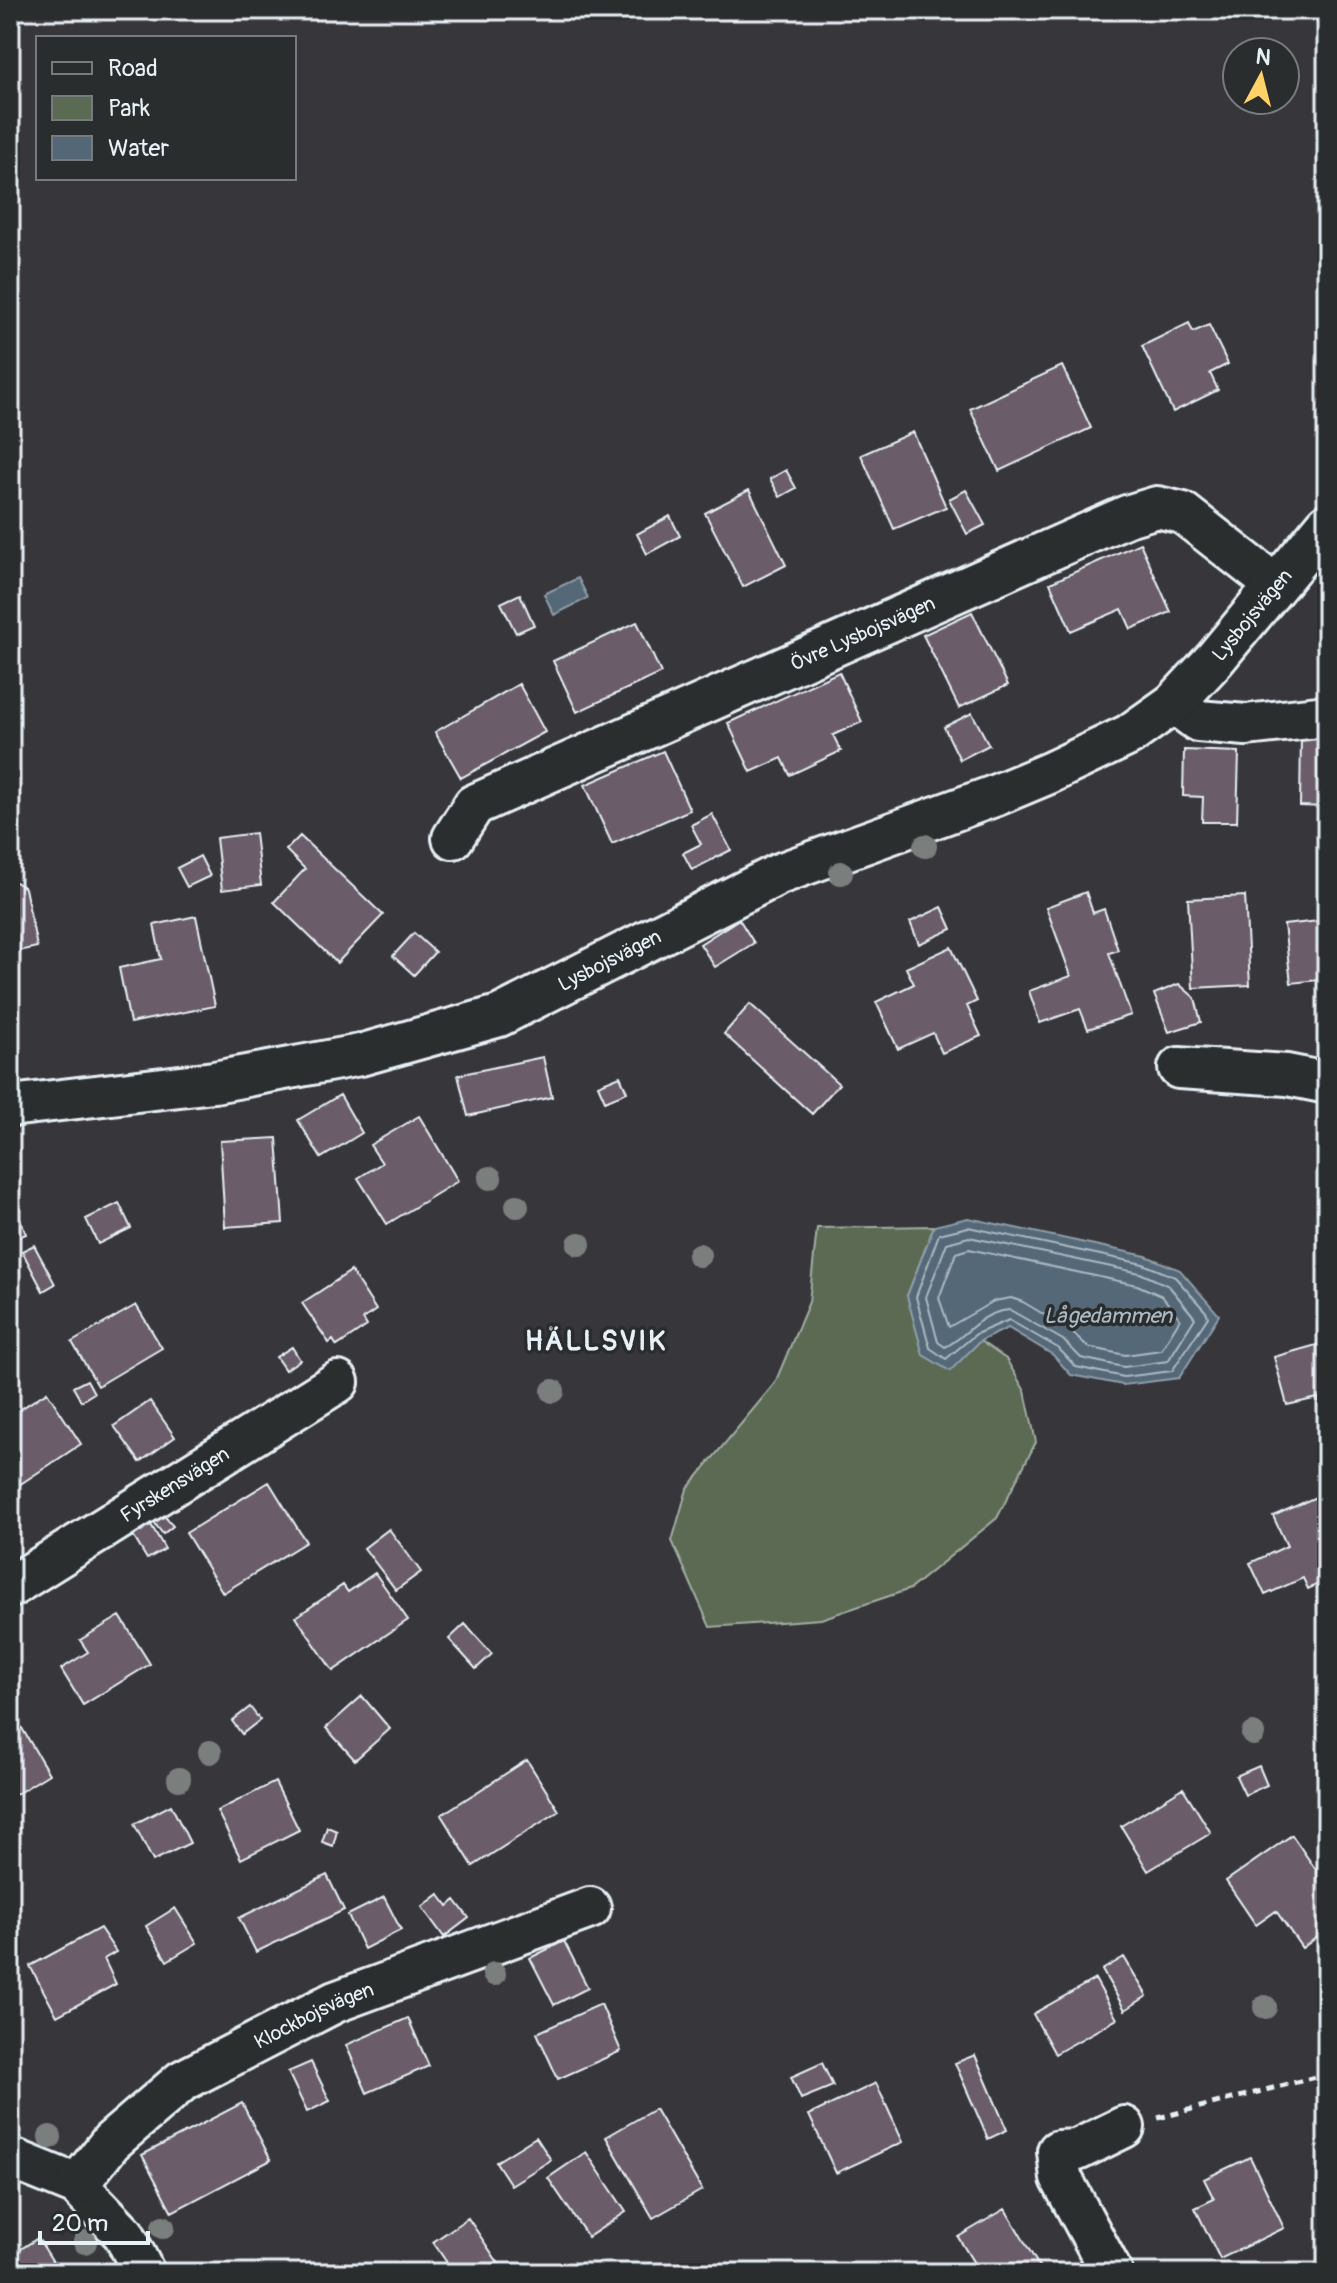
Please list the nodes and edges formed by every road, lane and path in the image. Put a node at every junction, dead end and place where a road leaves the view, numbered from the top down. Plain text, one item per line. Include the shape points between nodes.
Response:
1 (1327, 524) edge
2 (1275, 585) junction
3 (1174, 703) junction
4 (1327, 716) edge
5 (453, 838) dead end
6 (1179, 1068) dead end
7 (1327, 1083) edge
8 (10, 1106) edge
9 (338, 1382) dead end
10 (10, 1587) edge
11 (590, 1908) dead end
12 (1327, 2074) edge
13 (1124, 2127) joint
14 (10, 2158) edge
15 (77, 2185) junction
16 (144, 2273) edge
17 (1112, 2273) edge

1 - 2 street, Lysbojsvägen
2 - 3 street, Lysbojsvägen
2 - 5 street, Övre Lysbojsvägen via 1183,513 1157,507 1127,516 474,805
3 - 4 street via 1198,721 1246,725
3 - 8 street, Lysbojsvägen via 1129,735 1049,773 779,874 499,1016 348,1058 214,1082
6 - 7 street
9 - 10 street, Fyrskensvägen
11 - 15 street, Klockbojsvägen via 335,2002 182,2081 111,2142
12 - 13 path
13 - 17 street via 1077,2150 1058,2151 1061,2178
14 - 15 street
15 - 16 street via 124,2234

